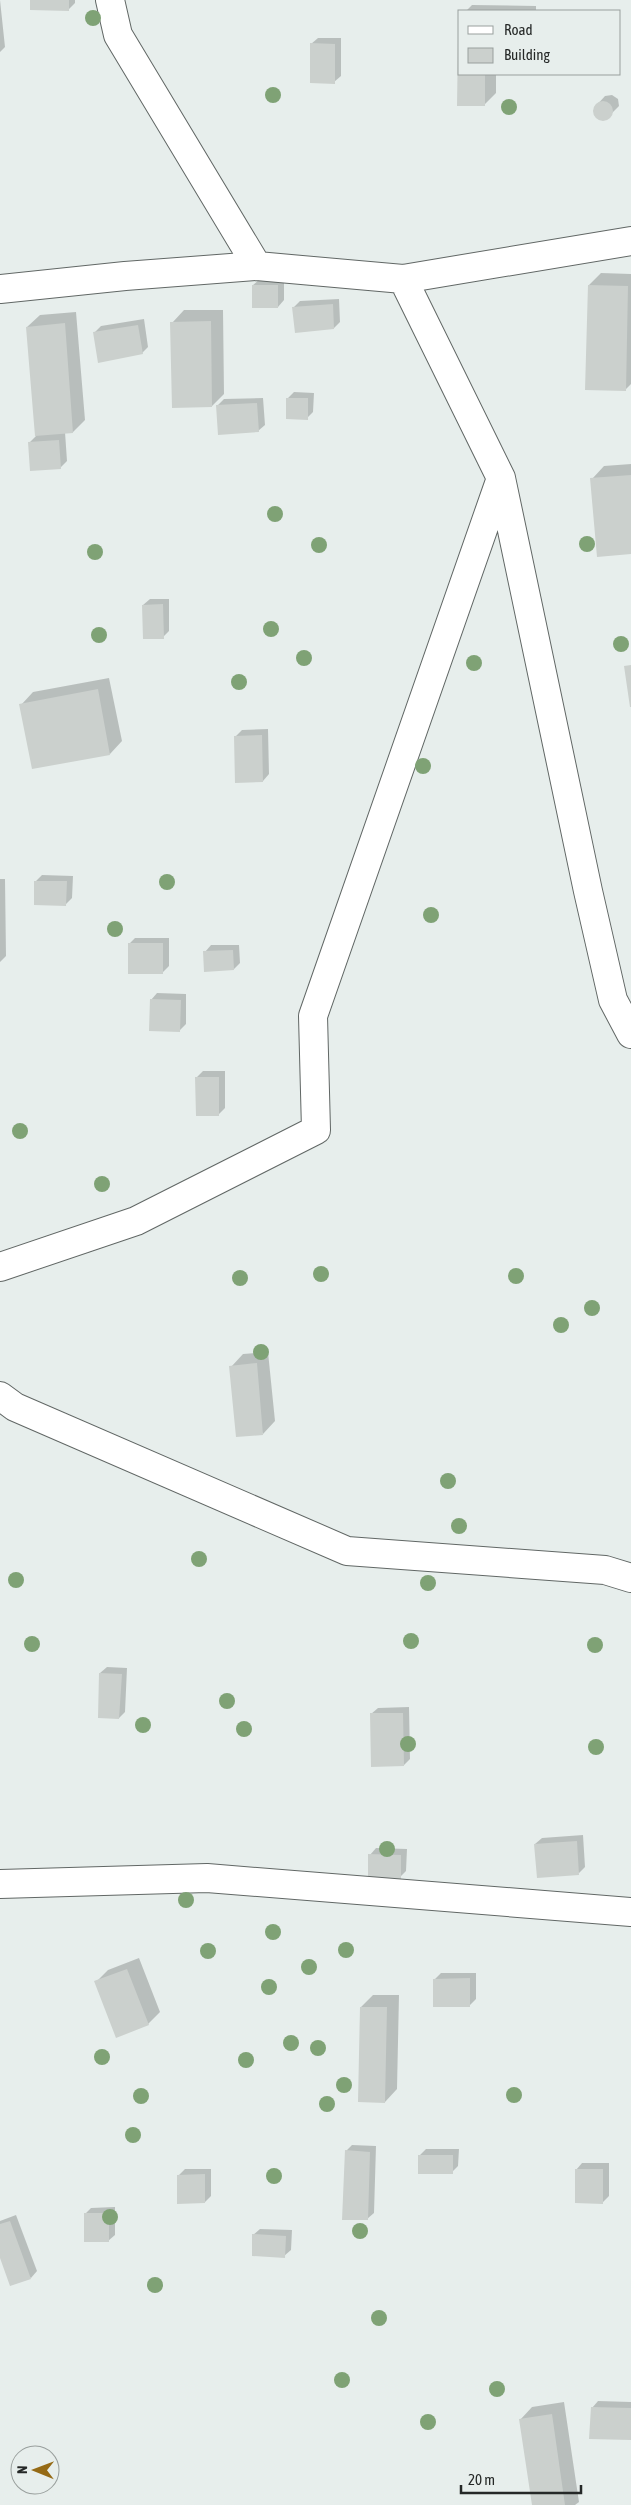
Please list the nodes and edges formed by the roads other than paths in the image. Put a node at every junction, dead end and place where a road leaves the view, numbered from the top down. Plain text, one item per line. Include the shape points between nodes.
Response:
1 (110, 0) edge
2 (631, 241) edge
3 (257, 266) junction
4 (402, 278) junction
5 (0, 290) edge
6 (501, 478) junction
7 (631, 1034) edge
8 (0, 1267) edge
9 (0, 1396) edge
10 (631, 1578) edge
11 (0, 1884) edge
12 (631, 1912) edge

1 - 3 street via 118,35
2 - 4 street
3 - 4 street
3 - 5 street
4 - 6 street
6 - 7 street via 613,1000
6 - 8 street via 312,1016 316,1130 136,1221
9 - 10 street via 15,1407 347,1551 605,1570
11 - 12 street via 207,1878

